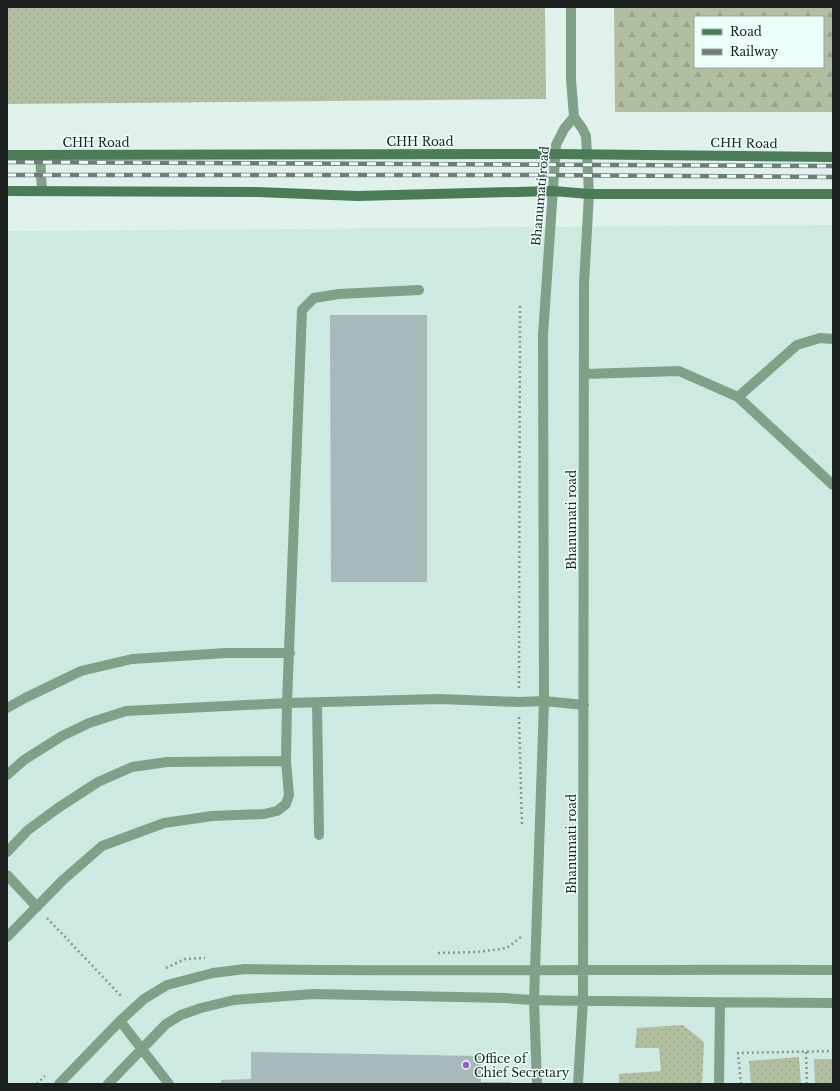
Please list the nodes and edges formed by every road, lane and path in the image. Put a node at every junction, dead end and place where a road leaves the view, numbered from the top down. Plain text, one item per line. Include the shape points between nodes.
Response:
1 (571, 7) edge
2 (574, 117) junction
3 (555, 154) junction
4 (7, 155) edge
5 (40, 155) junction
6 (587, 155) junction
7 (833, 157) edge
8 (7, 191) edge
9 (42, 192) junction
10 (553, 192) junction
11 (589, 194) junction
12 (833, 194) edge
13 (419, 290) dead end
14 (520, 306) dead end
15 (833, 339) edge
16 (585, 374) junction
17 (738, 397) junction
18 (833, 485) edge
19 (290, 653) junction
20 (544, 701) junction
21 (519, 702) junction
22 (287, 703) junction
23 (317, 703) junction
24 (584, 705) junction
25 (7, 708) edge
26 (286, 761) junction
27 (7, 775) edge
28 (523, 834) dead end
29 (319, 835) dead end
30 (7, 852) edge
31 (7, 876) edge
32 (37, 907) junction
33 (524, 935) dead end
34 (7, 938) edge
35 (431, 953) dead end
36 (206, 957) dead end
37 (165, 968) dead end
38 (583, 970) junction
39 (833, 970) edge
40 (536, 971) junction
41 (128, 993) dead end
42 (122, 997) junction
43 (583, 1000) junction
44 (534, 1001) junction
45 (833, 1002) edge
46 (117, 1003) dead end
47 (720, 1003) junction
48 (120, 1021) junction
49 (142, 1048) junction
50 (833, 1051) edge
51 (806, 1052) junction
52 (48, 1073) dead end
53 (37, 1084) edge
54 (59, 1084) edge
55 (108, 1084) edge
56 (170, 1084) edge
57 (537, 1084) edge
58 (578, 1084) edge
59 (719, 1084) edge
60 (741, 1084) edge
61 (807, 1084) edge

1 - 2 street
2 - 3 street, Bhanumati road via 559,138
2 - 6 street, Bhanumati road via 586,136
3 - 5 street, CHH Road
3 - 6 street, CHH Road
3 - 10 street, Bhanumati road
4 - 5 street, CHH Road
5 - 9 street
6 - 7 street, CHH Road
6 - 11 street, Bhanumati road
8 - 9 street
9 - 10 street via 258,192 358,196
10 - 11 street
10 - 20 street, Bhanumati road via 543,335
11 - 12 street
11 - 16 street, Bhanumati road via 584,284
13 - 19 street via 339,294 314,298 302,310
14 - 21 path
15 - 17 street via 820,338 797,346
16 - 17 street via 679,371
16 - 24 street, Bhanumati road
17 - 18 street
19 - 22 street
19 - 25 street via 226,653 132,658 81,671
20 - 21 street
20 - 24 street
20 - 40 street, Bhanumati road
21 - 23 street via 439,699
21 - 28 path
22 - 23 street
22 - 26 street
22 - 27 street via 126,711 62,736 24,760
23 - 29 street
24 - 38 street, Bhanumati road
26 - 30 street via 168,762 132,767 98,782 58,808 28,830
26 - 32 street via 289,795 286,804 277,812 212,816 164,823 102,846
31 - 32 street
32 - 34 street
32 - 42 path
33 - 35 path via 507,948 477,952
36 - 37 path via 185,959
38 - 39 street
38 - 40 street
38 - 43 street, Bhanumati road
40 - 44 street, Bhanumati road
40 - 48 street via 245,969 219,972 167,985 144,999
41 - 42 path
42 - 46 path
43 - 44 street
43 - 47 street
43 - 58 street, Bhanumati road
44 - 49 street via 506,998 313,994 234,1000 181,1015 166,1024
44 - 57 street, Bhanumati road
45 - 47 street
47 - 59 street
48 - 49 street
48 - 54 street
49 - 55 street
49 - 56 street
50 - 51 path
51 - 60 path via 738,1053
51 - 61 path
52 - 53 path

